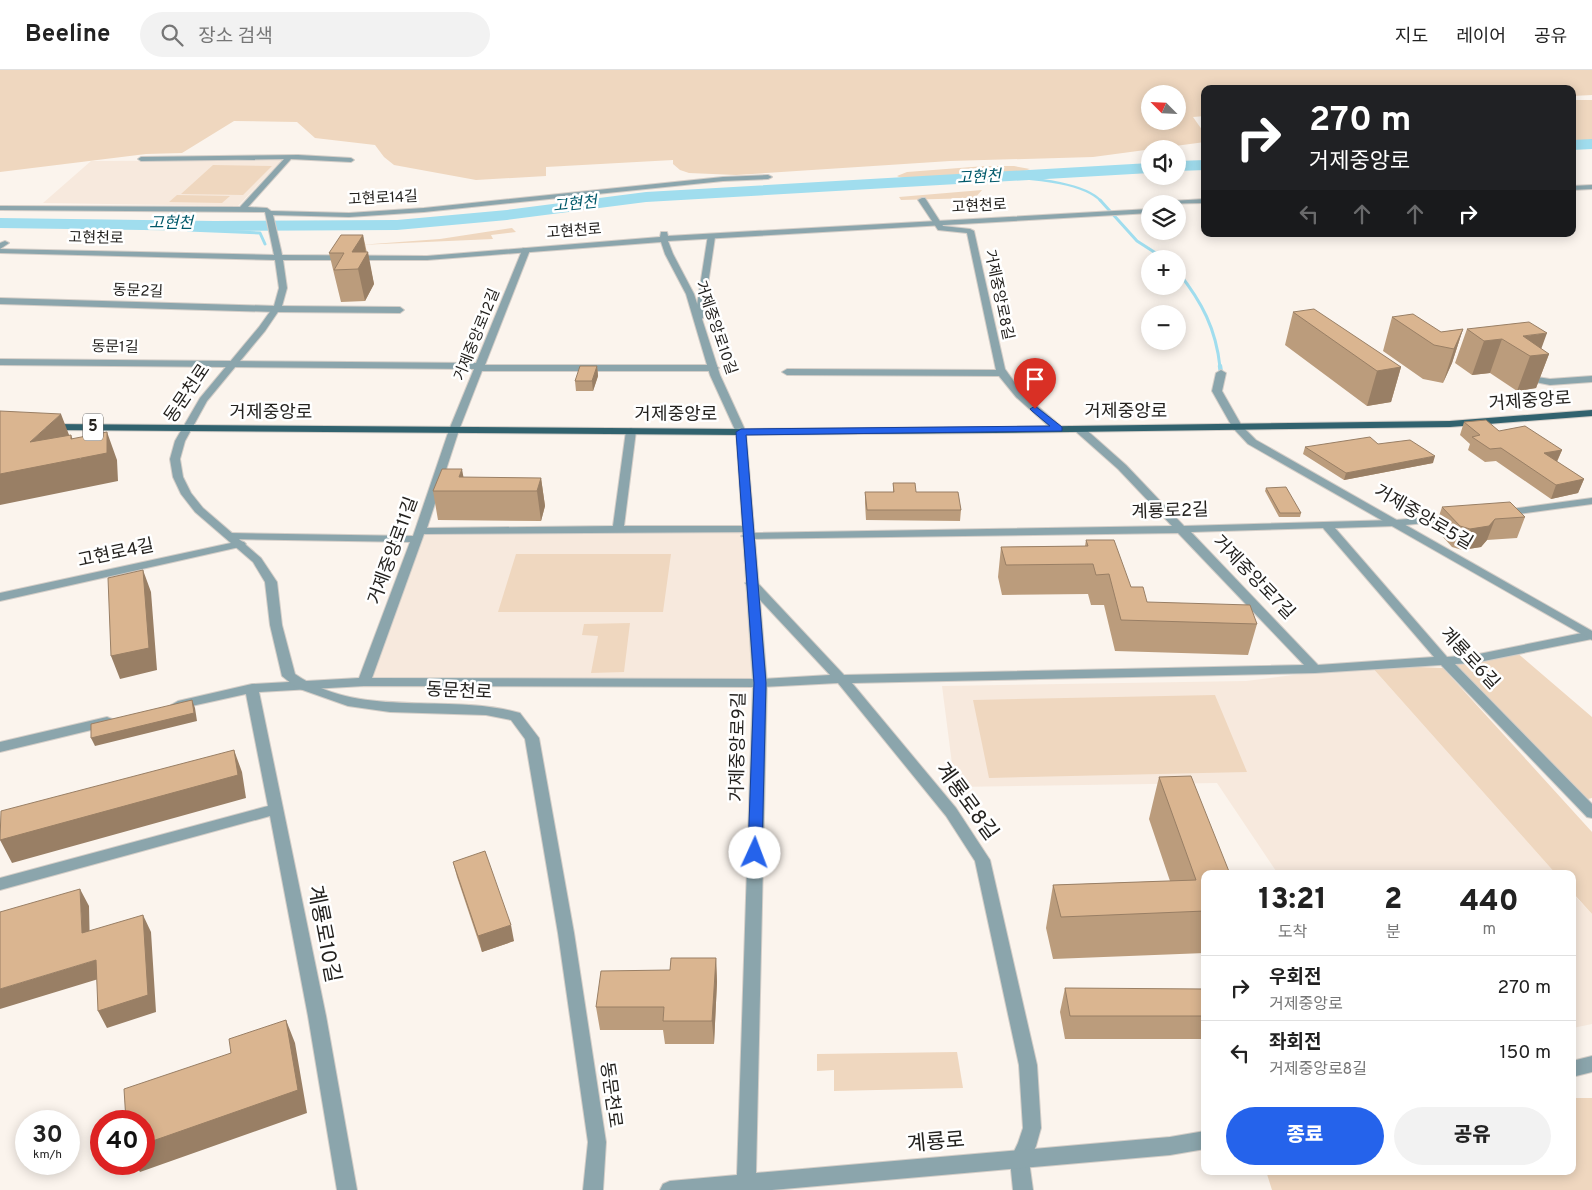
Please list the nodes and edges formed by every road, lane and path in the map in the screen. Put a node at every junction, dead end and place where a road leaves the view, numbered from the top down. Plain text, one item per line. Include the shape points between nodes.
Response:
1 (141, 159) dead end
2 (288, 159) junction
3 (351, 160) dead end
4 (768, 178) dead end
5 (1592, 180) edge
6 (1576, 181) edge
7 (1592, 187) edge
8 (1576, 188) edge
9 (922, 200) dead end
10 (1201, 201) edge
11 (1186, 202) edge
12 (1141, 206) edge
13 (0, 208) edge
14 (1201, 208) edge
15 (242, 209) junction
16 (1186, 209) edge
17 (1114, 210) junction
18 (1141, 211) edge
19 (269, 213) junction
20 (935, 220) junction
21 (664, 236) junction
22 (711, 237) junction
23 (1, 246) edge
24 (526, 250) junction
25 (277, 251) junction
26 (0, 301) edge
27 (276, 309) junction
28 (400, 310) dead end
29 (700, 318) junction
30 (0, 362) edge
31 (230, 365) junction
32 (479, 367) junction
33 (714, 368) junction
34 (787, 372) dead end
35 (1521, 372) edge
36 (1221, 373) dead end
37 (1002, 374) junction
38 (1592, 379) edge
39 (1592, 413) edge
40 (39, 427) edge
41 (186, 428) junction
42 (1078, 428) junction
43 (1238, 428) junction
44 (1058, 429) junction
45 (454, 430) junction
46 (631, 432) junction
47 (741, 432) junction
48 (1592, 500) edge
49 (1488, 514) edge
50 (1470, 516) edge
51 (1395, 522) junction
52 (1325, 524) junction
53 (1182, 528) junction
54 (618, 530) junction
55 (747, 533) junction
56 (419, 535) junction
57 (235, 540) junction
58 (752, 583) junction
59 (0, 597) edge
60 (1592, 636) edge
61 (1444, 661) junction
62 (1315, 669) junction
63 (841, 678) junction
64 (364, 682) junction
65 (760, 683) junction
66 (302, 685) junction
67 (252, 688) junction
68 (165, 708) edge
69 (116, 720) edge
70 (0, 747) edge
71 (1586, 800) edge
72 (277, 809) junction
73 (1592, 814) edge
74 (0, 884) edge
75 (1592, 1064) edge
76 (1576, 1068) edge
77 (1201, 1141) edge
78 (1019, 1160) junction
79 (746, 1182) junction
80 (347, 1190) edge
81 (593, 1190) edge
82 (670, 1190) edge
83 (1023, 1190) edge

1 - 2 street
2 - 3 street
2 - 15 street
4 - 19 street, 고현로14길 via 694,182 424,210 349,215
5 - 6 street
7 - 8 street
9 - 20 street
10 - 11 street
12 - 17 street, 고현천로
13 - 15 street, 고현로14길
14 - 16 street
15 - 19 street, 고현로14길 via 264,209
17 - 18 street, 고현천로
17 - 20 street, 고현천로
19 - 25 street, 동문천로
20 - 21 street, 고현천로
20 - 22 street, 고현천로
20 - 37 street, 거제중앙로8길 via 943,229 970,231
21 - 22 street, 고현천로
21 - 24 street, 고현천로
21 - 25 street, 고현천로 via 431,250
21 - 29 street, 거제중앙로10길
22 - 29 street
23 - 25 street, 고현천로
24 - 25 street, 고현천로 via 426,258
24 - 32 street, 거제중앙로12길
25 - 27 street, 동문천로 via 283,288
26 - 27 street, 동문2길
27 - 28 street
27 - 31 street, 동문천로
29 - 33 street, 거제중앙로10길
30 - 31 street, 동문1길
31 - 32 street, 동문천로
31 - 41 street, 동문천로
32 - 33 street, 동문천로
32 - 45 street, 거제중앙로12길
33 - 47 street, 거제중앙로10길
34 - 37 street
35 - 38 street via 1539,382
36 - 43 street, 거제중앙로5길 via 1218,391
37 - 44 street, 거제중앙로8길 via 1023,400
39 - 43 main road, 거제중앙로 / 5 via 1450,424
40 - 41 main road, 거제중앙로 / 5
41 - 45 main road, 거제중앙로 / 5
41 - 57 street, 동문천로 via 175,459 178,477 199,510
42 - 43 main road, 거제중앙로 / 5
42 - 44 main road, 거제중앙로 / 5
42 - 53 street, 거제중앙로7길
43 - 51 street, 거제중앙로5길 via 1252,442
44 - 47 main road, 거제중앙로 / 5
45 - 46 main road, 거제중앙로 / 5
45 - 56 street, 거제중앙로11길
46 - 47 main road, 거제중앙로 / 5
46 - 54 street
47 - 55 street, 거제중앙로9길
48 - 49 street
50 - 51 street, 계룡로2길
51 - 52 street, 계룡로2길
51 - 60 street, 거제중앙로5길
52 - 53 street, 계룡로2길
52 - 61 street, 계룡로6길
53 - 55 street, 계룡로2길 via 976,534
53 - 62 street, 거제중앙로7길
54 - 55 street, 계룡로2길
54 - 56 street, 계룡로2길
55 - 58 street, 거제중앙로9길
56 - 57 street, 고현로4길
56 - 64 street, 거제중앙로11길
57 - 59 street, 고현로4길
57 - 66 street, 동문천로 via 257,560 271,582 276,626 289,676
58 - 63 street, 계룡로8길
58 - 65 street, 거제중앙로9길
60 - 61 street via 1474,659
61 - 62 street
61 - 71 street, 계룡로6길
62 - 63 street
63 - 65 street
63 - 78 street, 계룡로8길 via 951,812 982,860 1028,1065 1032,1128
64 - 65 street
64 - 66 street
65 - 79 street, 거제중앙로9길
66 - 67 street
66 - 81 street, 동문천로 via 348,702 390,708 486,711 515,716 532,738 568,943 597,1142
67 - 68 street
67 - 72 street, 계룡로10길
69 - 70 street
71 - 73 street, 계룡로6길
72 - 74 street
72 - 80 street, 계룡로10길
75 - 76 street
77 - 78 street, 계룡로
78 - 79 street, 계룡로
78 - 83 street
79 - 82 street, 계룡로

